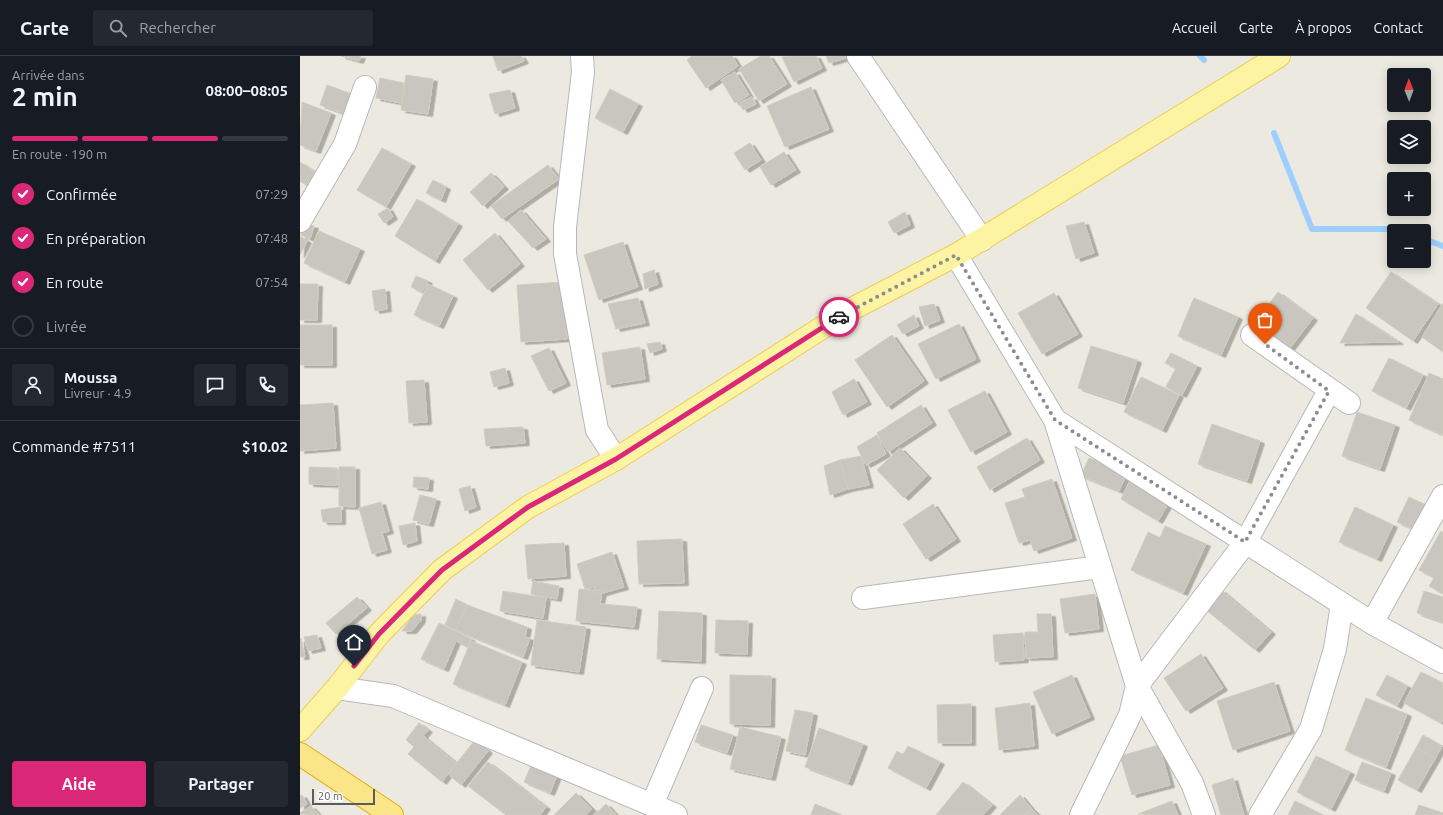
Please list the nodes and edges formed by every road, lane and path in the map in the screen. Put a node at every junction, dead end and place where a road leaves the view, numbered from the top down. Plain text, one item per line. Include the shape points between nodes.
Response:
1 (582, 56) edge
2 (858, 56) edge
3 (1279, 56) edge
4 (366, 87) dead end
5 (300, 222) edge
6 (982, 240) junction
7 (956, 255) junction
8 (1252, 335) dead end
9 (1329, 391) junction
10 (1349, 403) dead end
11 (1055, 420) junction
12 (616, 459) junction
13 (1443, 496) edge
14 (1245, 542) junction
15 (1100, 567) junction
16 (863, 598) dead end
17 (1342, 604) junction
18 (1372, 623) junction
19 (1443, 662) edge
20 (1137, 686) junction
21 (337, 688) junction
22 (702, 688) dead end
23 (300, 730) edge
24 (300, 754) edge
25 (652, 805) junction
26 (392, 815) edge
27 (676, 815) edge
28 (1081, 815) edge
29 (1204, 815) edge
30 (1260, 815) edge

1 - 12 street via 583,72 565,254 597,430
2 - 6 street
3 - 6 main road
4 - 5 street via 345,144
6 - 7 main road
7 - 11 street
7 - 12 main road via 850,310
8 - 9 street
9 - 10 street
9 - 14 street
11 - 14 street
11 - 15 street
12 - 21 main road via 528,507 442,570 379,634
13 - 18 street
14 - 17 street
14 - 20 street
15 - 16 street
15 - 20 street
17 - 18 street
17 - 30 street via 1335,649 1310,729
18 - 19 street
20 - 28 street via 1130,715
20 - 29 street via 1192,783
21 - 23 main road
21 - 25 street via 393,696
22 - 25 street
24 - 26 highway
25 - 27 street

